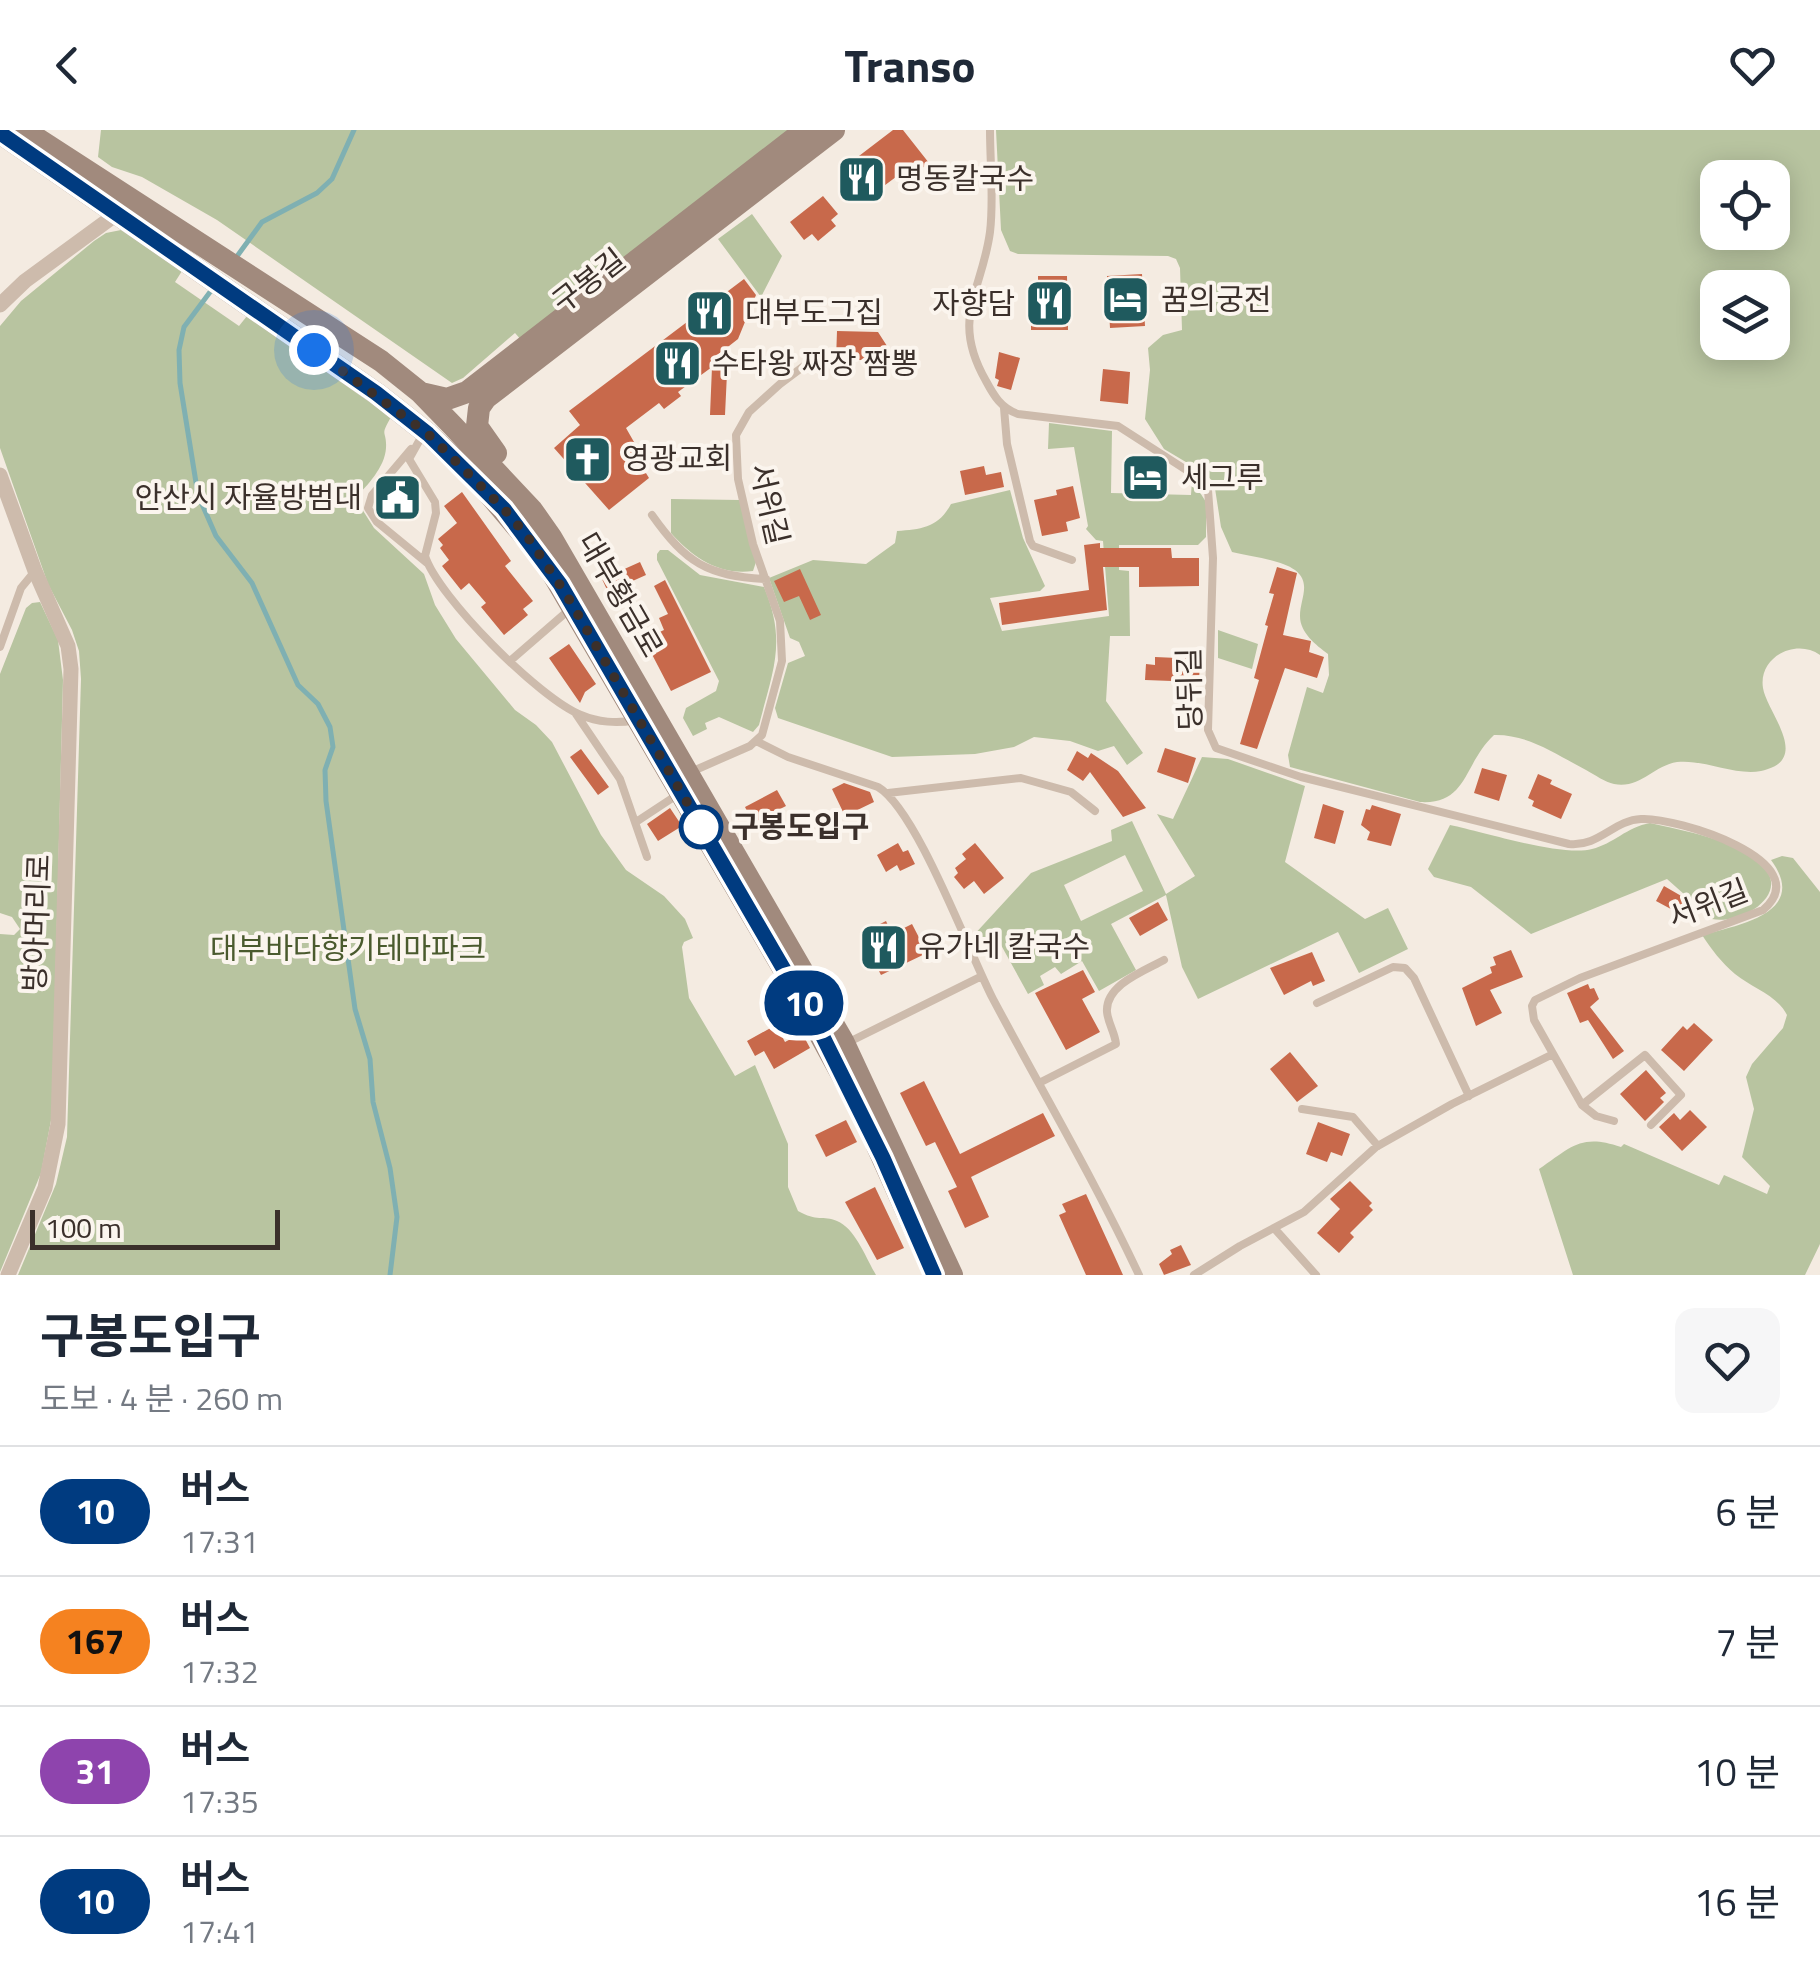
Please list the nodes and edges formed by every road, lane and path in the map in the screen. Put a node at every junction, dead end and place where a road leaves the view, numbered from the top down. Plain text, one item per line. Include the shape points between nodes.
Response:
1 (24, 130) edge
2 (805, 130) edge
3 (834, 130) edge
4 (990, 130) edge
5 (0, 133) edge
6 (125, 206) junction
7 (0, 306) edge
8 (314, 350) junction
9 (822, 360) dead end
10 (483, 390) junction
11 (1004, 408) junction
12 (443, 409) junction
13 (420, 439) junction
14 (463, 468) junction
15 (0, 475) edge
16 (532, 510) junction
17 (652, 516) dead end
18 (1072, 560) dead end
19 (427, 563) junction
20 (35, 570) junction
21 (766, 579) junction
22 (573, 606) junction
23 (0, 647) edge
24 (510, 661) junction
25 (575, 712) junction
26 (638, 718) junction
27 (756, 741) junction
28 (681, 782) junction
29 (888, 793) junction
30 (1095, 811) dead end
31 (636, 822) junction
32 (1570, 844) joint
33 (646, 856) dead end
34 (1164, 960) dead end
35 (982, 976) junction
36 (1317, 1003) dead end
37 (844, 1044) junction
38 (1552, 1054) junction
39 (1039, 1083) junction
40 (1469, 1096) junction
41 (1582, 1105) junction
42 (1302, 1110) dead end
43 (1614, 1121) dead end
44 (1651, 1124) dead end
45 (1378, 1146) junction
46 (1274, 1228) junction
47 (1313, 1274) edge
48 (8, 1275) edge
49 (934, 1275) edge
50 (952, 1275) edge
51 (1139, 1275) edge
52 (1194, 1275) edge

1 - 6 main road, 대부황금로
2 - 10 main road, 구봉길
3 - 10 main road, 구봉길
4 - 11 lane via 990,229 968,339
5 - 6 main road, 대부황금로
6 - 7 street
6 - 8 main road, 대부황금로 via 188,263
6 - 12 main road, 대부황금로 via 201,243 302,306
8 - 12 main road via 343,354 405,396
8 - 13 main road, 대부황금로
9 - 21 lane, 서위길 via 780,384 749,412 736,435 738,479
10 - 12 main road
10 - 12 main road, 구봉길 via 447,399
10 - 16 main road via 477,426
11 - 18 lane via 1030,540
11 - 32 lane, 당뒤길 via 1118,426 1208,490 1208,730 1216,748 1301,777
12 - 14 main road via 449,445
12 - 16 main road, 대부황금로
13 - 14 main road, 대부황금로
13 - 19 lane via 409,459 435,502
13 - 19 lane via 368,508
14 - 22 main road, 대부황금로 via 527,536
15 - 20 street, 방아머리로
16 - 28 main road, 대부황금로
17 - 21 lane, 서위길 via 702,568
19 - 24 lane
20 - 23 lane via 21,588
20 - 48 street, 방아머리로 via 72,669 62,1078 51,1169
21 - 27 lane, 서위길 via 784,646
22 - 24 lane, 대부황금로
22 - 26 main road, 대부황금로
24 - 25 lane
25 - 26 lane via 624,722
25 - 31 lane via 620,778
26 - 28 main road, 대부황금로
27 - 28 lane
27 - 29 lane
28 - 31 lane
28 - 37 main road, 대부황금로
28 - 49 main road, 대부황금로 via 822,1035
29 - 30 lane via 1020,778 1071,792
29 - 35 lane via 924,851
31 - 33 lane
32 - 38 lane, 서위길 via 1588,844 1640,819 1688,827 1761,859 1777,888 1770,904 1750,916 1539,996 1532,1013
34 - 39 lane via 1109,998 1116,1044
35 - 37 lane
35 - 39 lane
36 - 40 lane via 1393,967 1405,968
37 - 50 main road, 대부황금로
38 - 40 lane
38 - 41 lane, 서위길
39 - 51 lane
40 - 45 lane
41 - 43 lane
41 - 44 lane via 1646,1055 1682,1095
42 - 45 lane via 1353,1117
45 - 46 lane via 1315,1204
46 - 47 lane
46 - 52 lane

